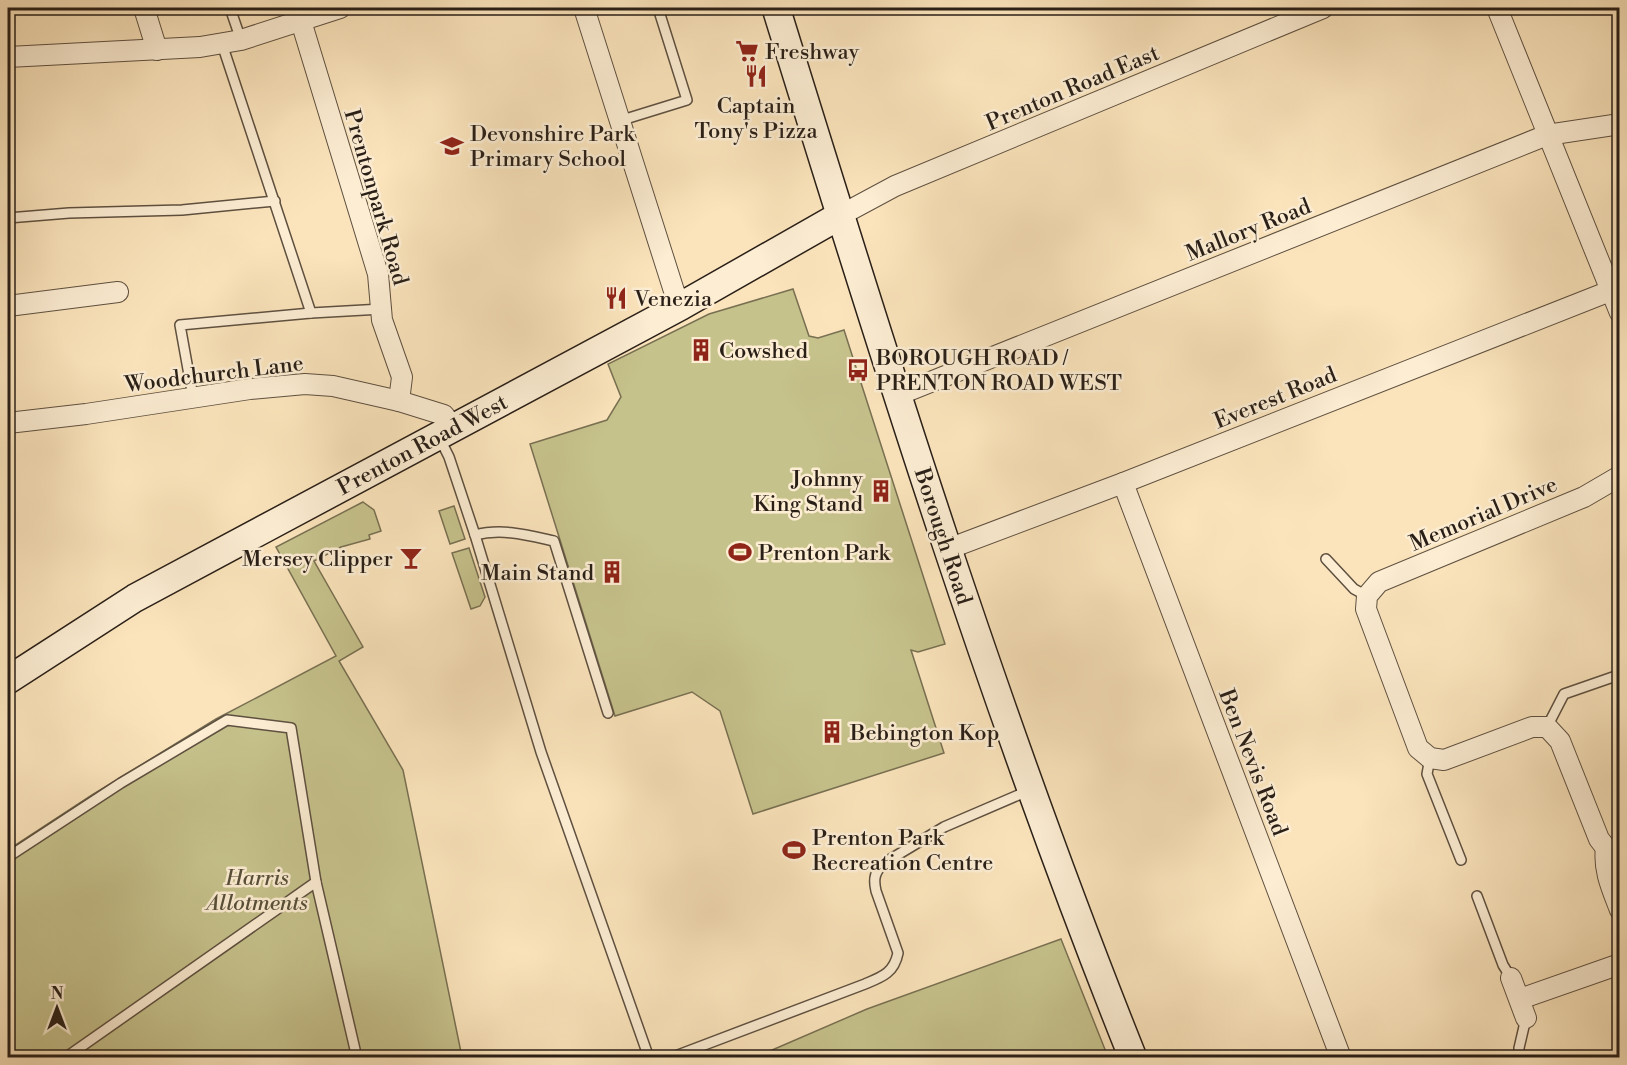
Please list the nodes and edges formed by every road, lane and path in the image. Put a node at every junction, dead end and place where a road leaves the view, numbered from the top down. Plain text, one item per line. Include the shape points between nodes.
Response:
1 (144, 8) edge
2 (230, 8) edge
3 (340, 8) edge
4 (584, 8) edge
5 (658, 8) edge
6 (776, 8) edge
7 (1323, 8) edge
8 (1497, 8) edge
9 (299, 14) edge
10 (232, 42) junction
11 (158, 50) junction
12 (8, 57) edge
13 (619, 121) junction
14 (1620, 124) edge
15 (1547, 135) junction
16 (275, 201) junction
17 (841, 215) junction
18 (8, 218) edge
19 (1615, 290) edge
20 (118, 292) dead end
21 (8, 306) edge
22 (681, 306) junction
23 (382, 309) junction
24 (311, 313) junction
25 (1620, 313) edge
26 (898, 395) junction
27 (193, 397) junction
28 (399, 401) junction
29 (8, 423) edge
30 (445, 431) junction
31 (1620, 476) edge
32 (1123, 483) junction
33 (475, 536) junction
34 (948, 549) junction
35 (1326, 559) dead end
36 (1367, 596) junction
37 (10, 673) edge
38 (1613, 677) dead end
39 (608, 713) dead end
40 (1547, 727) junction
41 (1430, 758) junction
42 (1032, 789) junction
43 (1613, 846) edge
44 (8, 857) edge
45 (1461, 860) dead end
46 (316, 882) junction
47 (1477, 896) dead end
48 (1620, 910) edge
49 (1620, 964) edge
50 (1510, 978) joint
51 (1520, 999) junction
52 (1526, 1018) joint
53 (355, 1057) edge
54 (65, 1058) edge
55 (649, 1058) edge
56 (670, 1058) edge
57 (1133, 1058) edge
58 (1341, 1058) edge
59 (1519, 1058) edge

1 - 11 street
2 - 10 lane
3 - 9 street
4 - 13 street
5 - 13 lane via 687,100
6 - 17 street, Borough Road
7 - 17 street, Prenton Road East via 895,186
8 - 15 street
9 - 10 street
9 - 23 street, Prentonpark Road via 378,274
10 - 11 street
10 - 16 lane
11 - 12 street
13 - 22 street
14 - 15 street, Mallory Road
15 - 19 street
15 - 26 street, Mallory Road
16 - 18 lane via 182,210
16 - 24 lane
17 - 22 street, Prenton Road West
17 - 26 street, Borough Road
19 - 25 street
19 - 32 street, Everest Road
20 - 21 street
22 - 30 street, Prenton Road West
23 - 24 lane
23 - 28 street, Prentonpark Road via 382,320 402,377
24 - 27 lane via 180,325
26 - 34 street, Borough Road
27 - 28 street, Woodchurch Lane via 305,384 333,386
27 - 29 street, Woodchurch Lane
28 - 30 street, Woodchurch Lane via 444,416
30 - 33 lane via 449,457
30 - 37 street, Prenton Road West via 135,598
31 - 36 street, Memorial Drive via 1584,497 1379,582
32 - 34 street, Everest Road
32 - 58 street, Ben Nevis Road
33 - 39 lane via 490,531 515,532 554,541
33 - 55 lane via 541,752
34 - 42 street, Borough Road
35 - 36 lane via 1354,589
36 - 41 street via 1366,609 1418,748
38 - 40 lane via 1564,694
40 - 41 street via 1532,727 1444,760
40 - 43 street via 1560,741 1599,839
41 - 45 lane via 1427,774
42 - 56 lane via 944,826 877,870 876,891 898,953 889,972
42 - 57 street, Borough Road
43 - 48 street via 1605,859
44 - 46 lane via 227,720 291,728
46 - 53 lane
46 - 54 lane
47 - 50 lane
49 - 51 street
50 - 51 street
51 - 52 street
52 - 59 lane

